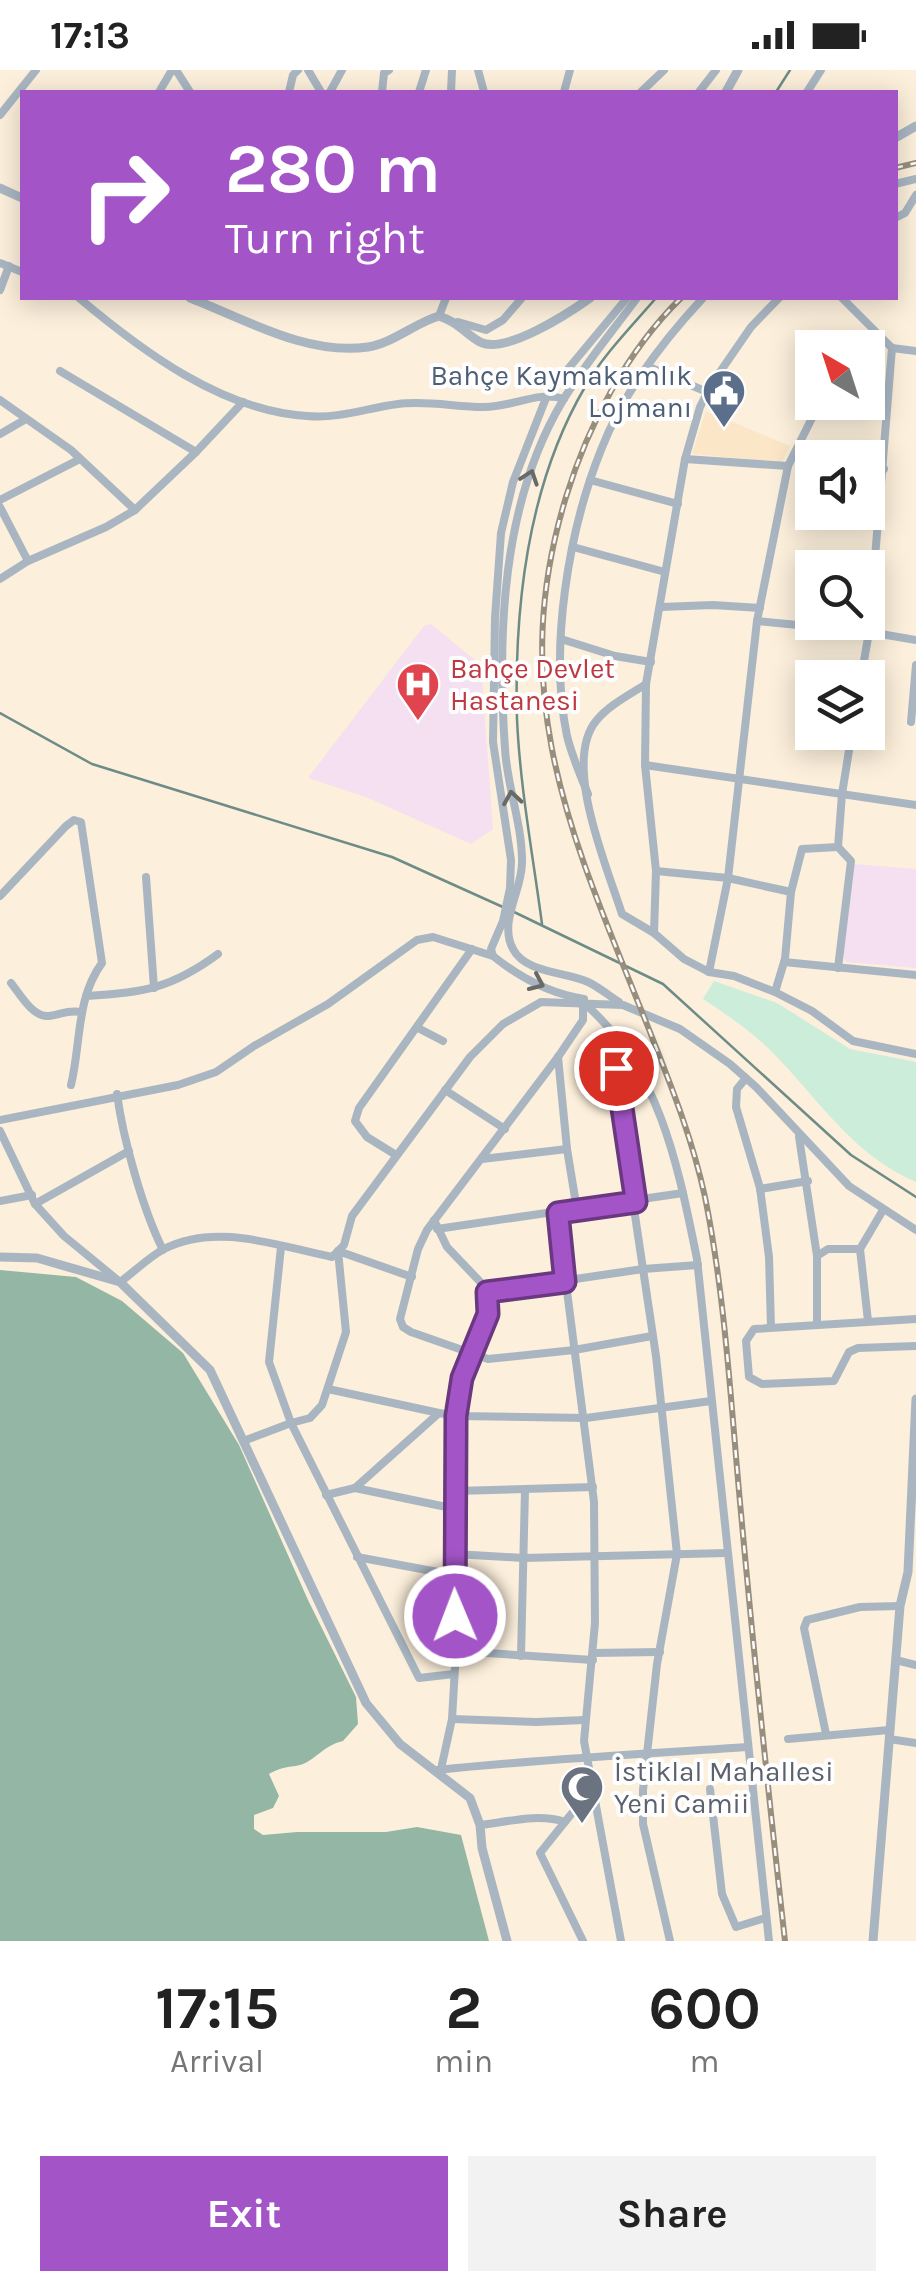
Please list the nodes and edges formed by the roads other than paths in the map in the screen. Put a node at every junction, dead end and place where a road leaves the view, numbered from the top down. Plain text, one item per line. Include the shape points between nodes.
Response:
1 (36, 70) edge
2 (664, 70) edge
3 (716, 70) edge
4 (643, 90) edge
5 (701, 90) edge
6 (0, 115) edge
7 (916, 196) edge
8 (898, 216) edge
9 (5, 265) edge
10 (0, 290) edge
11 (82, 300) edge
12 (195, 300) edge
13 (445, 300) edge
14 (520, 300) edge
15 (587, 300) edge
16 (625, 300) edge
17 (636, 300) edge
18 (701, 300) edge
19 (777, 300) edge
20 (844, 300) edge
21 (440, 316) junction
22 (458, 322) junction
23 (872, 330) edge
24 (885, 342) edge
25 (892, 348) junction
26 (916, 351) edge
27 (649, 368) junction
28 (60, 371) dead end
29 (707, 392) junction
30 (548, 393) junction
31 (564, 398) junction
32 (0, 400) edge
33 (243, 402) junction
34 (26, 419) junction
35 (809, 420) edge
36 (0, 434) edge
37 (196, 452) junction
38 (885, 453) edge
39 (686, 459) junction
40 (78, 460) junction
41 (790, 462) junction
42 (795, 462) edge
43 (590, 480) junction
44 (0, 503) edge
45 (678, 504) junction
46 (135, 510) junction
47 (574, 547) junction
48 (28, 561) junction
49 (665, 572) junction
50 (0, 579) edge
51 (661, 608) junction
52 (760, 608) junction
53 (757, 621) junction
54 (795, 625) edge
55 (885, 635) edge
56 (562, 640) junction
57 (916, 640) edge
58 (651, 662) junction
59 (916, 665) edge
60 (646, 684) junction
61 (911, 722) dead end
62 (849, 750) edge
63 (645, 765) junction
64 (738, 778) junction
65 (588, 794) junction
66 (842, 794) junction
67 (916, 805) edge
68 (838, 848) junction
69 (656, 872) junction
70 (146, 877) dead end
71 (728, 878) junction
72 (514, 891) junction
73 (790, 892) junction
74 (0, 896) edge
75 (506, 921) junction
76 (654, 933) junction
77 (472, 949) junction
78 (218, 954) dead end
79 (493, 956) junction
80 (784, 962) junction
81 (838, 968) junction
82 (710, 972) junction
83 (916, 975) edge
84 (11, 983) dead end
85 (154, 988) junction
86 (775, 992) junction
87 (86, 996) junction
88 (583, 1003) junction
89 (623, 1005) junction
90 (82, 1012) junction
91 (418, 1028) junction
92 (612, 1028) junction
93 (442, 1040) dead end
94 (916, 1054) edge
95 (558, 1057) junction
96 (746, 1078) junction
97 (71, 1085) dead end
98 (445, 1090) junction
99 (117, 1094) junction
100 (0, 1120) edge
101 (505, 1129) junction
102 (0, 1131) edge
103 (798, 1131) junction
104 (567, 1149) junction
105 (128, 1150) junction
106 (396, 1155) junction
107 (482, 1159) junction
108 (808, 1181) junction
109 (760, 1189) junction
110 (683, 1193) junction
111 (34, 1199) junction
112 (0, 1202) edge
113 (634, 1202) junction
114 (577, 1210) junction
115 (883, 1210) junction
116 (558, 1213) junction
117 (435, 1225) junction
118 (916, 1230) edge
119 (282, 1246) junction
120 (860, 1249) junction
121 (163, 1250) junction
122 (338, 1251) junction
123 (817, 1256) junction
124 (0, 1257) edge
125 (698, 1265) junction
126 (643, 1269) junction
127 (412, 1277) junction
128 (120, 1282) junction
129 (565, 1282) junction
130 (487, 1292) junction
131 (916, 1319) edge
132 (868, 1321) junction
133 (817, 1325) junction
134 (770, 1326) junction
135 (652, 1336) junction
136 (916, 1346) edge
137 (574, 1350) junction
138 (474, 1356) junction
139 (328, 1388) junction
140 (916, 1399) edge
141 (711, 1401) junction
142 (662, 1407) junction
143 (439, 1412) junction
144 (456, 1416) junction
145 (586, 1418) junction
146 (915, 1420) edge
147 (291, 1423) junction
148 (246, 1440) junction
149 (593, 1487) junction
150 (354, 1488) junction
151 (525, 1490) junction
152 (456, 1491) junction
153 (326, 1495) junction
154 (456, 1508) junction
155 (727, 1553) junction
156 (455, 1554) junction
157 (595, 1554) junction
158 (677, 1554) junction
159 (357, 1557) junction
160 (524, 1558) junction
161 (912, 1573) edge
162 (454, 1575) junction
163 (900, 1606) junction
164 (456, 1651) junction
165 (660, 1652) junction
166 (521, 1656) junction
167 (593, 1657) junction
168 (896, 1660) junction
169 (916, 1665) edge
170 (454, 1674) junction
171 (452, 1719) junction
172 (585, 1720) junction
173 (826, 1734) junction
174 (889, 1735) junction
175 (788, 1739) dead end
176 (916, 1743) edge
177 (747, 1747) junction
178 (648, 1754) junction
179 (586, 1756) junction
180 (437, 1770) junction
181 (593, 1787) junction
182 (710, 1789) dead end
183 (565, 1822) junction
184 (480, 1825) junction
185 (765, 1918) junction
186 (507, 1941) edge
187 (583, 1941) edge
188 (621, 1941) edge
189 (670, 1941) edge
190 (769, 1941) edge
191 (873, 1941) edge

1 - 6 street
2 - 4 street
3 - 5 street
7 - 8 street
9 - 10 street
11 - 33 street via 137,344
12 - 21 street via 333,348 371,347
13 - 21 street
14 - 22 street via 486,330
15 - 22 street via 499,344 482,343
16 - 30 street
17 - 31 street
18 - 27 street
19 - 29 street
20 - 23 street
21 - 22 street
24 - 25 street
25 - 26 street
25 - 38 street
27 - 29 street
27 - 43 street via 602,446
28 - 37 street
29 - 39 street
30 - 31 street
30 - 33 street via 488,408 402,403 336,417
30 - 72 street via 514,482 497,570 493,742
72 -> 31 street via 522,861 503,713 508,576 531,473
32 - 34 street
33 - 37 street
34 - 36 street
34 - 40 street
35 - 41 street
37 - 46 street
39 - 41 street
39 - 45 street
40 - 44 street
40 - 46 street
41 - 42 street
41 - 52 street
43 - 45 street
43 - 47 street
44 - 48 street
45 - 49 street
46 - 48 street
47 - 49 street
47 - 56 street
48 - 50 street
49 - 51 street
51 - 52 street
51 - 58 street
52 - 53 street
53 - 54 street
53 - 64 street
55 - 57 street
56 - 58 street
56 - 65 street via 568,738
58 - 60 street
59 - 61 street
60 - 63 street
60 - 65 street via 595,722 583,764
62 - 66 street
63 - 64 street
63 - 69 street
64 - 66 street
64 - 71 street
65 - 76 street via 622,914
66 - 67 street
66 - 68 street
68 - 73 street via 802,849
68 - 81 street via 851,861
69 - 71 street
69 - 76 street
70 - 85 street
71 - 73 street
71 - 82 street
72 - 75 street
73 - 80 street
74 - 87 street via 70,822 80,822 102,963
75 - 79 street
75 - 89 street via 518,957 588,982
76 - 82 street
77 - 79 street
77 - 91 street
77 - 99 street via 434,937 416,940 216,1072
78 - 85 street via 180,980
79 -> 89 street via 525,979 570,997
80 - 81 street
80 - 86 street
81 - 83 street
82 - 86 street
84 - 90 street via 36,1014
85 - 87 street
86 - 94 street via 853,1041
87 - 90 street
88 - 89 street
88 - 92 street
88 - 95 street via 583,1020
88 - 98 street via 541,1002 502,1024
89 - 96 street via 680,1030
90 - 97 street
91 - 93 street
91 - 106 street via 355,1120 367,1138
92 - 110 street via 640,1069
92 - 113 street
95 - 101 street
95 - 104 street
96 - 103 street
96 - 109 street via 736,1106
98 - 101 street
98 - 106 street
99 - 100 street
99 - 105 street
101 - 107 street
102 - 111 street
103 - 108 street
103 - 115 street via 849,1186
104 - 107 street
104 - 114 street
105 - 111 street
105 - 121 street
106 - 122 street via 352,1216
107 - 117 street
108 - 109 street
108 - 123 street
109 - 134 street
110 - 113 street
110 - 125 street
111 - 112 street
111 - 128 street via 64,1236
113 - 114 street
113 - 126 street
114 - 116 street
115 - 118 street
115 - 120 street
116 - 117 street
116 - 129 street
117 - 127 street via 418,1249
117 - 130 street
119 - 121 street via 196,1238
119 - 122 street via 332,1257
119 - 147 street via 269,1362
120 - 123 street via 828,1248
120 - 132 street
121 - 128 street
122 - 127 street
122 - 139 street via 346,1332
123 - 133 street
124 - 128 street via 37,1258
125 - 126 street
125 - 141 street
126 - 129 street
126 - 135 street
127 - 138 street via 403,1327
128 - 148 street via 210,1370
129 - 130 street
129 - 137 street
130 - 138 street via 488,1314
131 - 132 street
132 - 133 street
133 - 134 street
134 - 136 street via 747,1336 747,1369 757,1383 834,1381 858,1348
135 - 137 street
135 - 142 street
137 - 138 street
137 - 145 street
138 - 144 street via 462,1378
139 - 143 street
139 - 147 street via 310,1418
140 - 146 street
141 - 142 street
141 - 155 street
142 - 145 street
142 - 158 street
143 - 144 street
143 - 150 street
144 - 145 street
144 - 152 street
145 - 149 street
146 - 161 street
147 - 148 street
147 - 153 street
148 - 180 street via 366,1702 400,1744
149 - 151 street
149 - 157 street
150 - 153 street
150 - 154 street
151 - 152 street
151 - 160 street
152 - 154 street
153 - 159 street
154 - 156 street
155 - 158 street
155 - 177 street
156 - 160 street
156 - 162 street
157 - 158 street
157 - 160 street
157 - 167 street
158 - 165 street
159 - 162 street
159 - 170 street via 418,1678
160 - 166 street
161 - 163 street
162 - 164 street
163 - 168 street
163 - 173 street via 860,1607 808,1620 804,1628
164 - 166 street
164 - 170 street
165 - 167 street
165 - 178 street
166 - 167 street
167 - 172 street
168 - 169 street
168 - 174 street
170 - 171 street
171 - 172 street
171 - 180 street
172 - 179 street
173 - 174 street
173 - 175 street
174 - 176 street
174 - 191 street
177 - 178 street
177 - 185 street
178 - 179 street
178 - 189 street via 644,1824
179 - 180 street
179 - 181 street
180 - 184 street via 470,1798
181 - 183 street
181 - 188 street
182 - 185 street via 722,1894 736,1927
183 - 184 street
183 - 187 street via 540,1853
184 - 186 street
185 - 190 street

